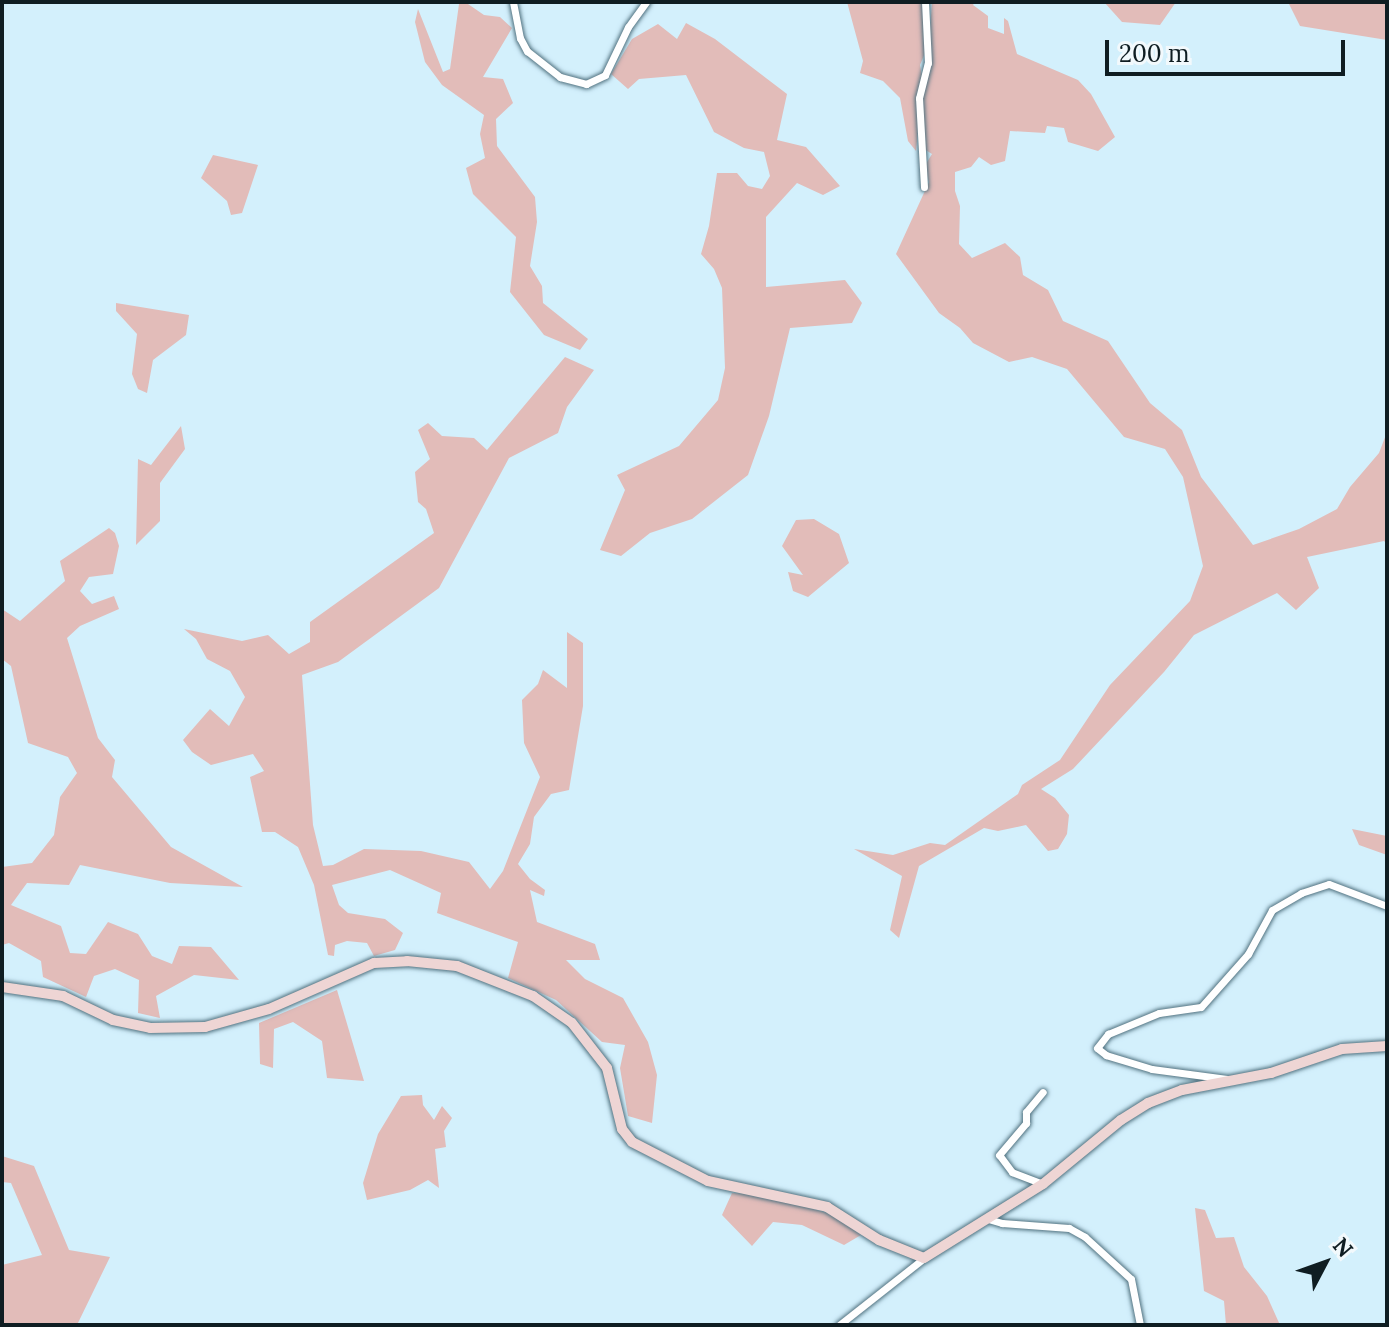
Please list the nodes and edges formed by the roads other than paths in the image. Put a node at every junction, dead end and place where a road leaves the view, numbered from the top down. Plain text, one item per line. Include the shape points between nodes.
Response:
1 (513, 2) edge
2 (646, 2) edge
3 (925, 2) edge
4 (924, 187) dead end
5 (1387, 906) edge
6 (2, 987) edge
7 (1387, 1046) edge
8 (1232, 1080) junction
9 (1043, 1092) dead end
10 (1043, 1184) junction
11 (988, 1219) junction
12 (924, 1258) junction
13 (839, 1325) edge
14 (1140, 1325) edge

1 - 2 street via 527,51 560,77 586,84 605,75
3 - 4 street via 928,63 919,98
5 - 8 street via 1329,884 1301,893 1272,910 1248,954 1201,1007 1159,1013 1108,1034 1097,1048 1152,1069
6 - 12 street via 63,996 113,1020 150,1028 205,1027 269,1009 374,963 457,966 533,996 572,1023 607,1068 622,1129 632,1142 708,1181 827,1207 879,1240
7 - 8 street via 1342,1049
8 - 10 street via 1148,1103
9 - 10 street via 999,1155 1012,1172
10 - 11 street
11 - 12 street
11 - 14 street via 1069,1228 1085,1237 1131,1279
12 - 13 street

